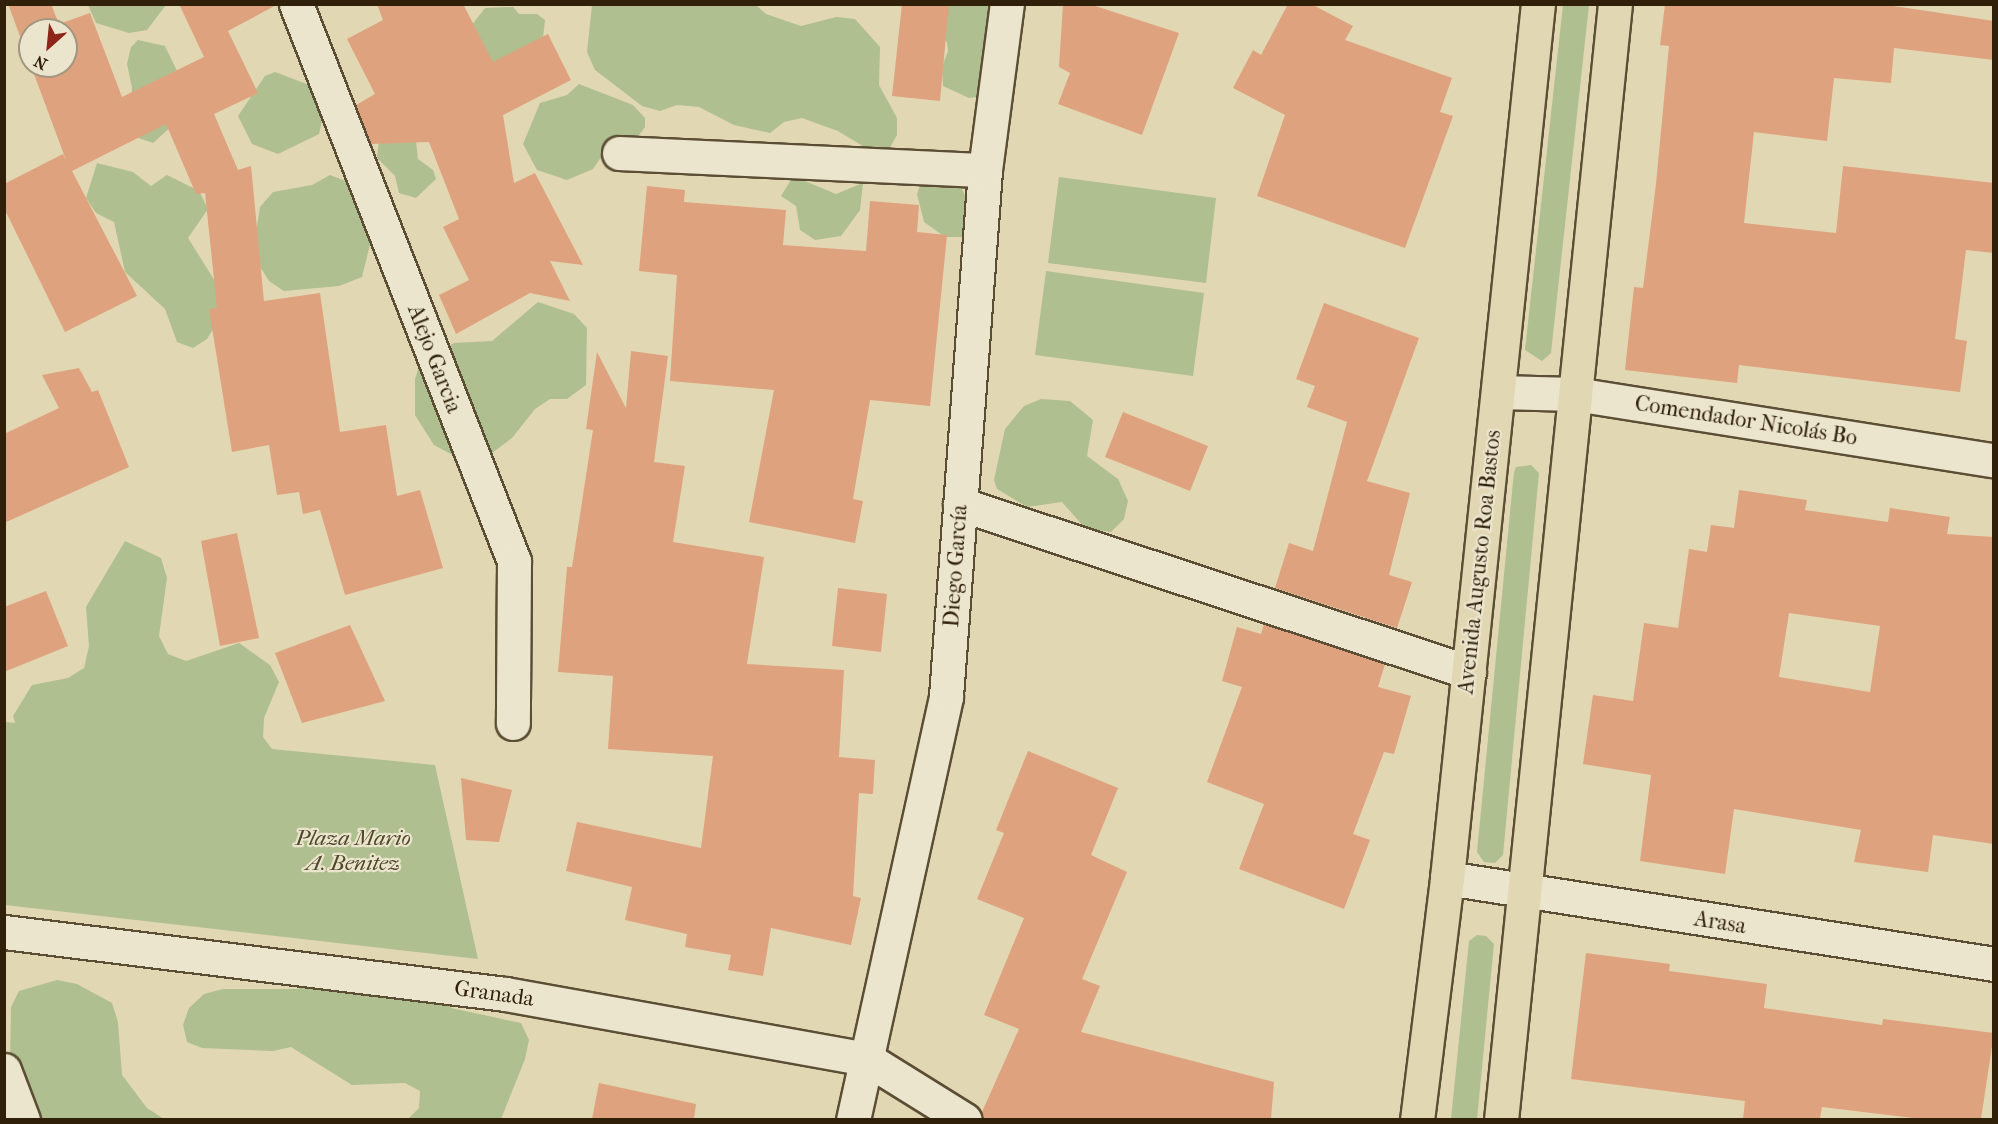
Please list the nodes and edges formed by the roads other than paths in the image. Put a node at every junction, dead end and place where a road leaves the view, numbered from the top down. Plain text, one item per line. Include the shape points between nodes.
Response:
1 (296, 4) edge
2 (1007, 4) edge
3 (1538, 4) edge
4 (1615, 4) edge
5 (619, 153) dead end
6 (985, 170) junction
7 (1498, 392) junction
8 (1575, 394) junction
9 (1994, 460) edge
10 (960, 504) junction
11 (1468, 672) junction
12 (513, 723) dead end
13 (1447, 878) junction
14 (1524, 894) junction
15 (4, 932) edge
16 (1994, 964) edge
17 (867, 1059) junction
18 (4, 1070) edge
19 (23, 1119) edge
20 (853, 1119) edge
21 (965, 1119) edge
22 (1417, 1119) edge
23 (1501, 1119) edge

1 - 12 street, Alejo Garcia via 514,561
2 - 6 street, Diego García
3 - 7 main road, Avenida Augusto Roa Bastos
4 - 8 main road
5 - 6 street
6 - 10 street, Diego García
7 - 8 street, Comendador Nicolás Bo
7 - 11 main road, Avenida Augusto Roa Bastos
8 - 9 street, Comendador Nicolás Bo
8 - 14 main road
10 - 11 street
10 - 17 street, Diego García via 946,696
11 - 13 main road, Avenida Augusto Roa Bastos
13 - 14 street, Arasa
13 - 22 main road, Avenida Augusto Roa Bastos
14 - 16 street, Arasa
14 - 23 main road
15 - 17 street, Granada via 505,994
17 - 20 street, Diego García
17 - 21 street, Granada
18 - 19 street

